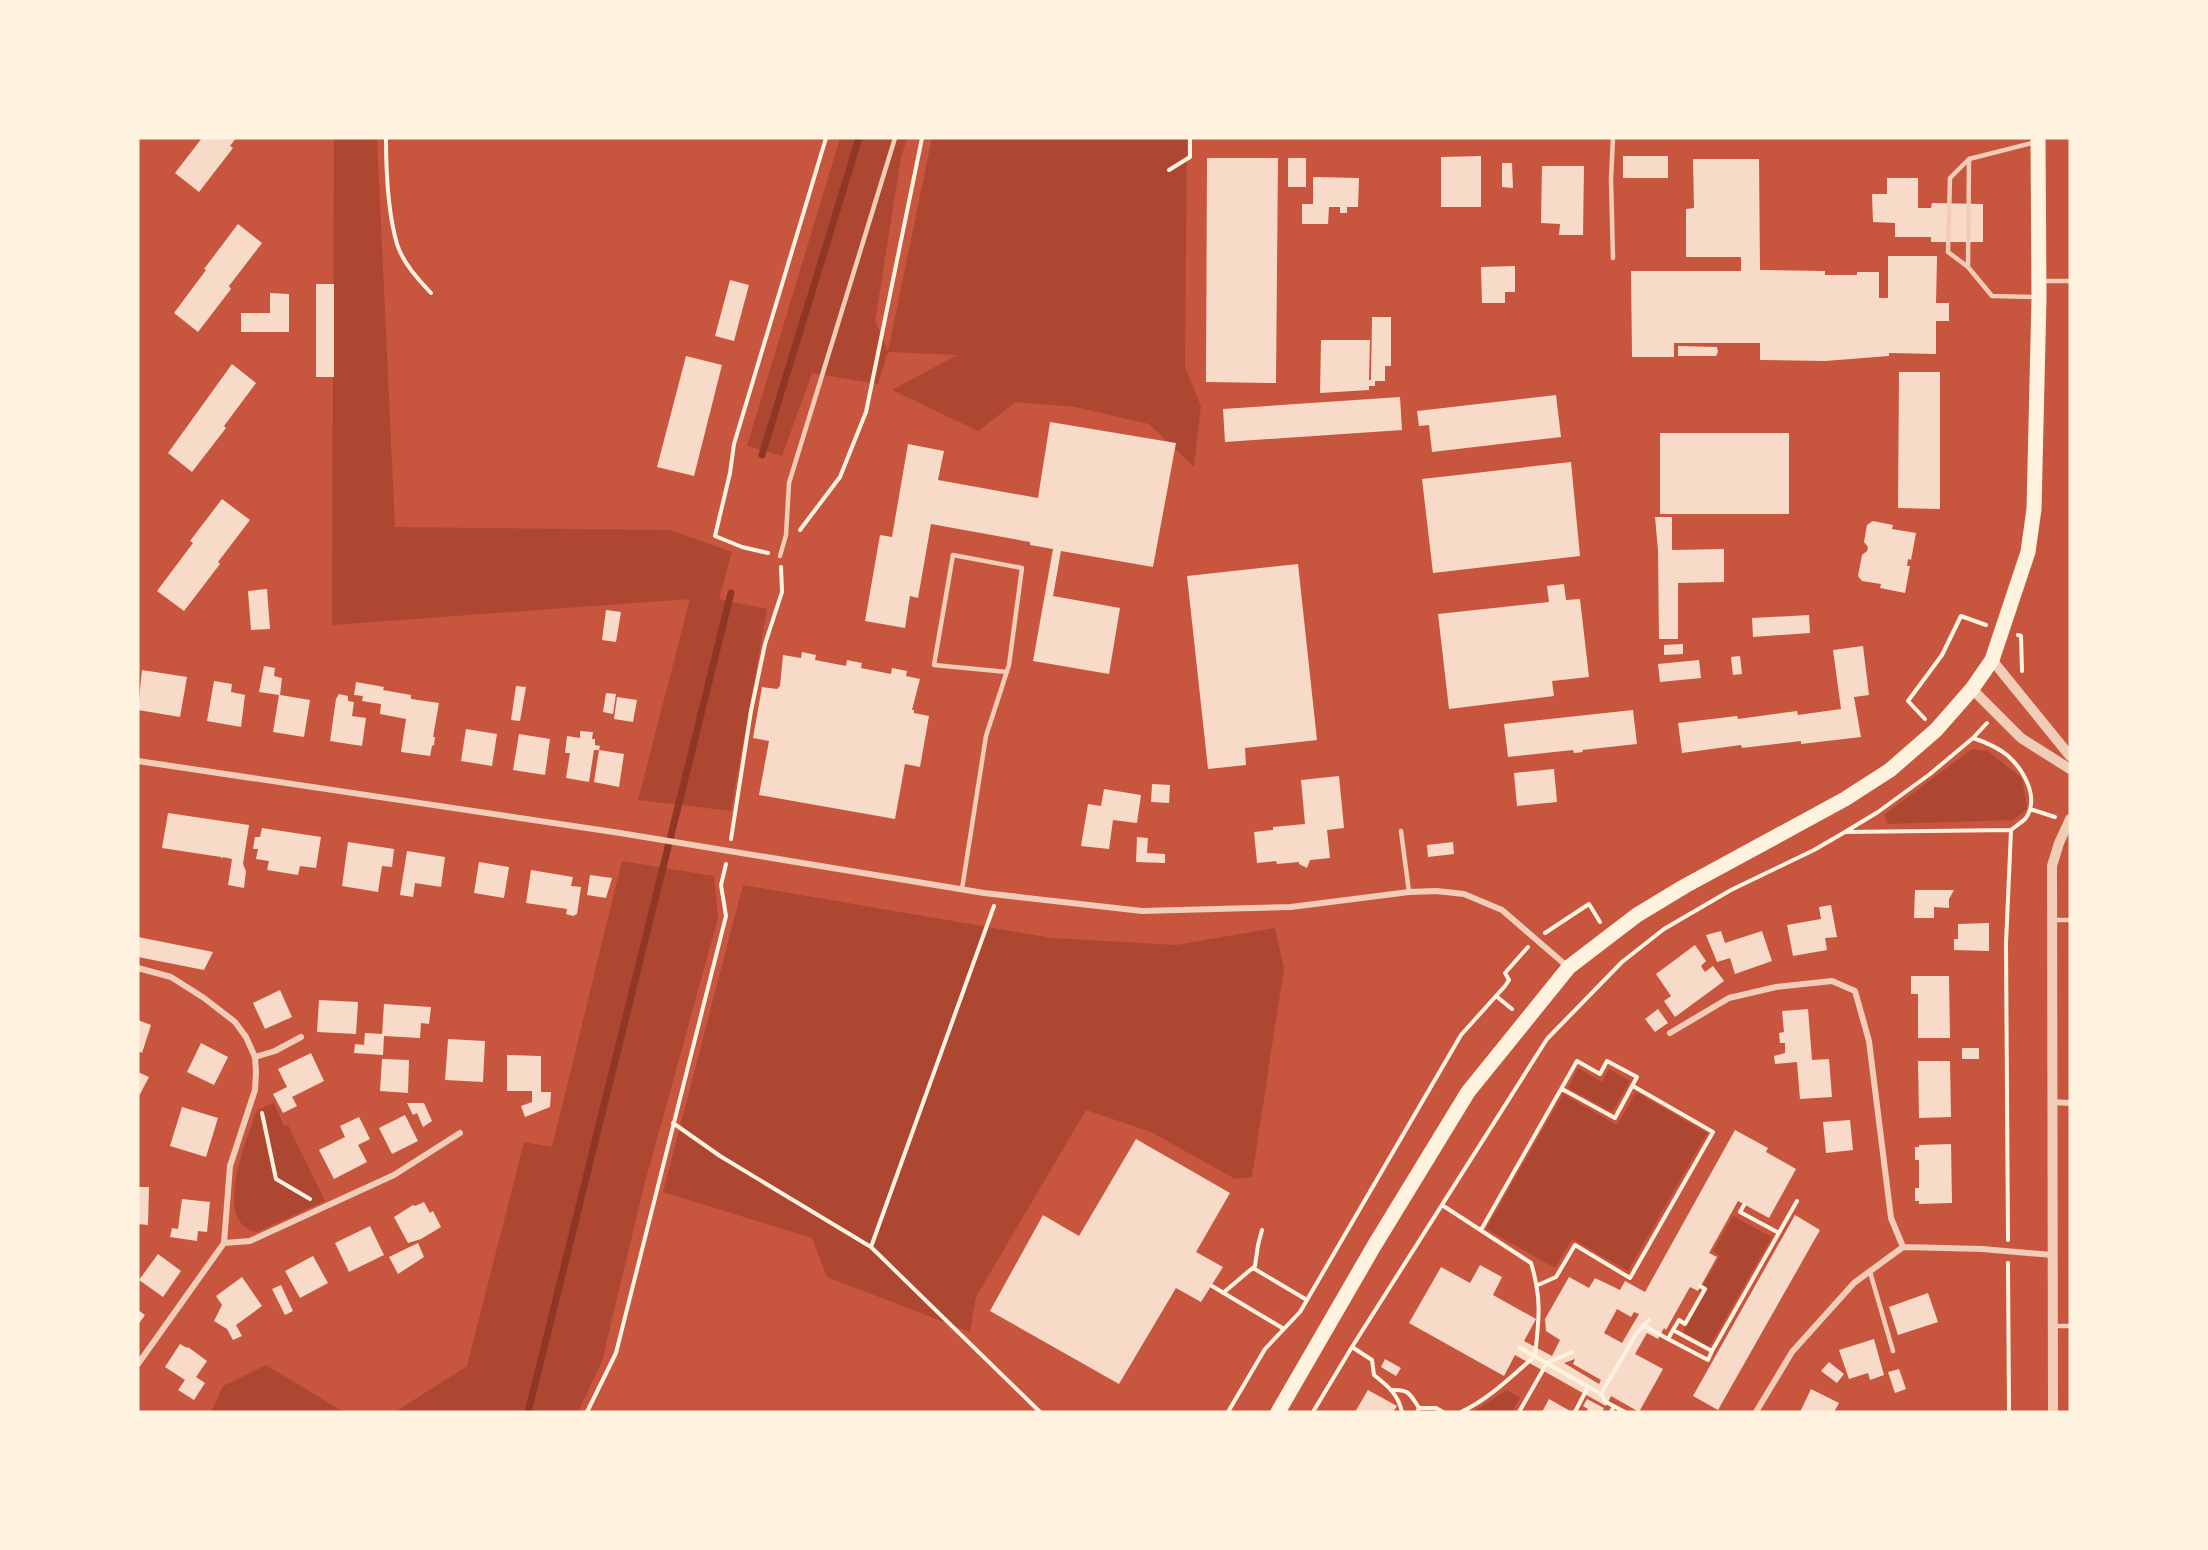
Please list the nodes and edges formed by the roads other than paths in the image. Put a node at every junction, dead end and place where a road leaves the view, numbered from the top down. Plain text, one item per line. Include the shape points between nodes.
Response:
1 (895, 138) edge
2 (1613, 138) edge
3 (2038, 140) edge
4 (1969, 159) junction
5 (1613, 258) dead end
6 (1968, 267) junction
7 (2039, 281) junction
8 (2070, 281) edge
9 (2039, 297) junction
10 (780, 556) road end
11 (1992, 660) junction
12 (1007, 672) junction
13 (1972, 689) junction
14 (2070, 756) edge
15 (138, 761) edge
16 (2070, 769) edge
17 (2069, 820) edge
18 (1401, 831) dead end
19 (962, 889) junction
20 (1409, 892) junction
21 (2052, 920) junction
22 (2070, 920) edge
23 (1569, 967) junction
24 (138, 968) edge
25 (1670, 1033) dead end
26 (301, 1037) dead end
27 (255, 1057) junction
28 (2051, 1102) junction
29 (2070, 1103) edge
30 (460, 1133) dead end
31 (224, 1243) junction
32 (1903, 1247) junction
33 (2053, 1255) junction
34 (1870, 1272) junction
35 (2053, 1326) junction
36 (2070, 1326) edge
37 (1893, 1351) dead end
38 (138, 1364) edge
39 (1278, 1412) edge
40 (1756, 1412) edge
41 (2053, 1412) edge

1 - 10 lane via 789,483 786,535
2 - 5 lane
3 - 4 lane
3 - 7 main road
4 - 6 lane
4 - 6 lane via 1950,178 1948,252
6 - 9 lane via 1992,296
7 - 8 lane
7 - 9 main road
9 - 11 main road via 2034,510 2028,552
11 - 13 main road
11 - 14 street
12 - 12 lane via 1022,568 953,555 934,665
12 - 19 lane via 986,736
13 - 16 street via 2021,738
13 - 23 main road via 1936,730 1890,770 1637,915
15 - 19 street
17 - 21 street via 2052,866
18 - 20 lane
19 - 20 street via 1142,911 1291,907
20 - 23 street via 1464,894 1502,910
21 - 22 lane
21 - 28 street
23 - 39 main road via 1468,1092
24 - 27 street via 171,977 204,998 235,1022
25 - 32 street via 1729,998 1776,987 1832,981 1855,991 1869,1041 1891,1218
26 - 27 street
27 - 31 street via 255,1090 230,1166
28 - 29 street
28 - 33 street
30 - 31 street via 384,1180 250,1241
31 - 38 street
32 - 33 street
32 - 34 street
33 - 35 street
34 - 37 lane
34 - 40 street via 1854,1283 1792,1352
35 - 36 lane
35 - 41 street

